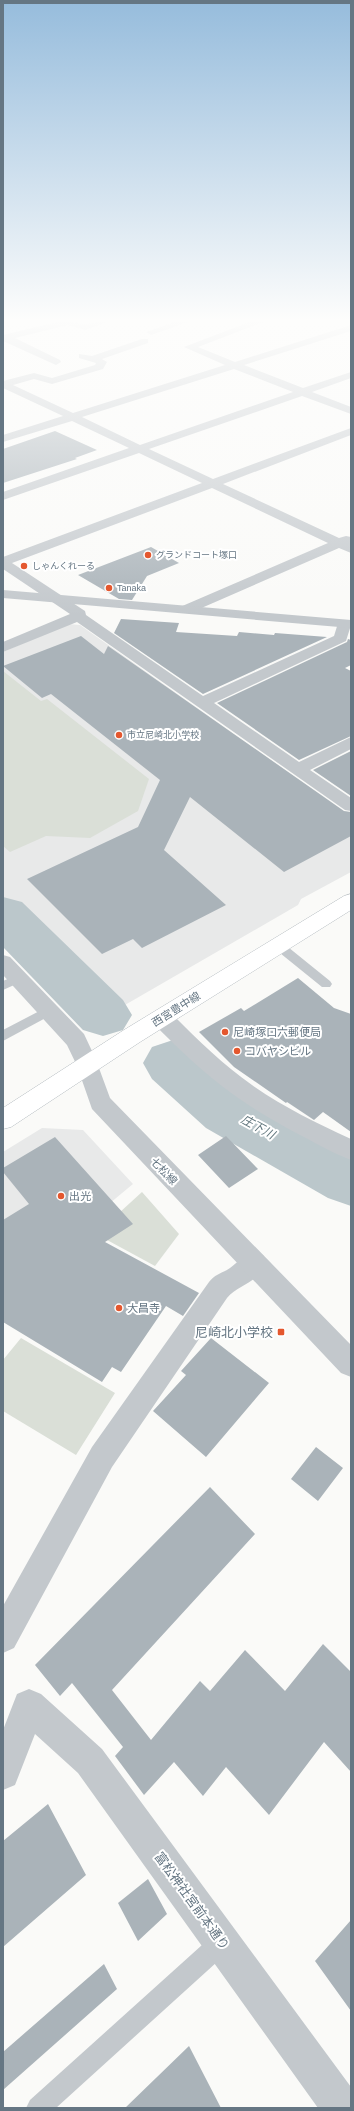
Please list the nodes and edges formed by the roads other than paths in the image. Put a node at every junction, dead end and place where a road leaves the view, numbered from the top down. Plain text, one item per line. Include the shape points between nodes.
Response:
1 (63, 420) edge
2 (76, 420) edge
3 (220, 420) edge
4 (351, 432) edge
5 (3, 438) edge
6 (138, 448) junction
7 (213, 484) junction
8 (3, 496) edge
9 (351, 537) edge
10 (338, 543) junction
11 (351, 550) edge
12 (3, 563) edge
13 (3, 594) edge
14 (56, 598) junction
15 (185, 610) junction
16 (76, 612) junction
17 (345, 629) edge
18 (3, 647) edge
19 (203, 702) junction
20 (351, 742) edge
21 (298, 769) junction
22 (351, 806) edge
23 (351, 901) edge
24 (279, 946) junction
25 (3, 962) edge
26 (11, 982) edge
27 (326, 984) dead end
28 (49, 1011) junction
29 (162, 1018) junction
30 (3, 1036) edge
31 (88, 1066) junction
32 (3, 1120) edge
33 (351, 1150) edge
34 (254, 1263) junction
35 (351, 1364) edge
36 (3, 1637) edge
37 (3, 1773) edge
38 (222, 1943) junction
39 (38, 2108) edge
40 (342, 2108) edge

1 - 5 street
2 - 6 street
3 - 6 street
4 - 7 street
6 - 7 street
6 - 8 street
7 - 10 street
7 - 12 street
9 - 10 street
10 - 11 street
10 - 15 street
12 - 14 street
13 - 14 street
14 - 15 street
14 - 16 street
15 - 17 street
16 - 18 street
16 - 19 street
17 - 19 street
19 - 21 street
20 - 21 street
21 - 22 street
23 - 24 main road, 西宮豊中線
24 - 27 lane
24 - 29 main road, 西宮豊中線
25 - 26 street, 七松線
26 - 28 street, 七松線
28 - 30 lane
28 - 31 street, 七松線 via 76,1040
29 - 31 main road, 西宮豊中線
29 - 33 street via 232,1083 313,1131
31 - 32 main road, 西宮豊中線
31 - 34 street, 七松線 via 100,1103
34 - 35 street, 七松線
34 - 36 street via 218,1290 102,1457
37 - 38 street, 富松神社宮前本通り via 29,1706 90,1761
38 - 39 lane
38 - 40 street, 富松神社宮前本通り

